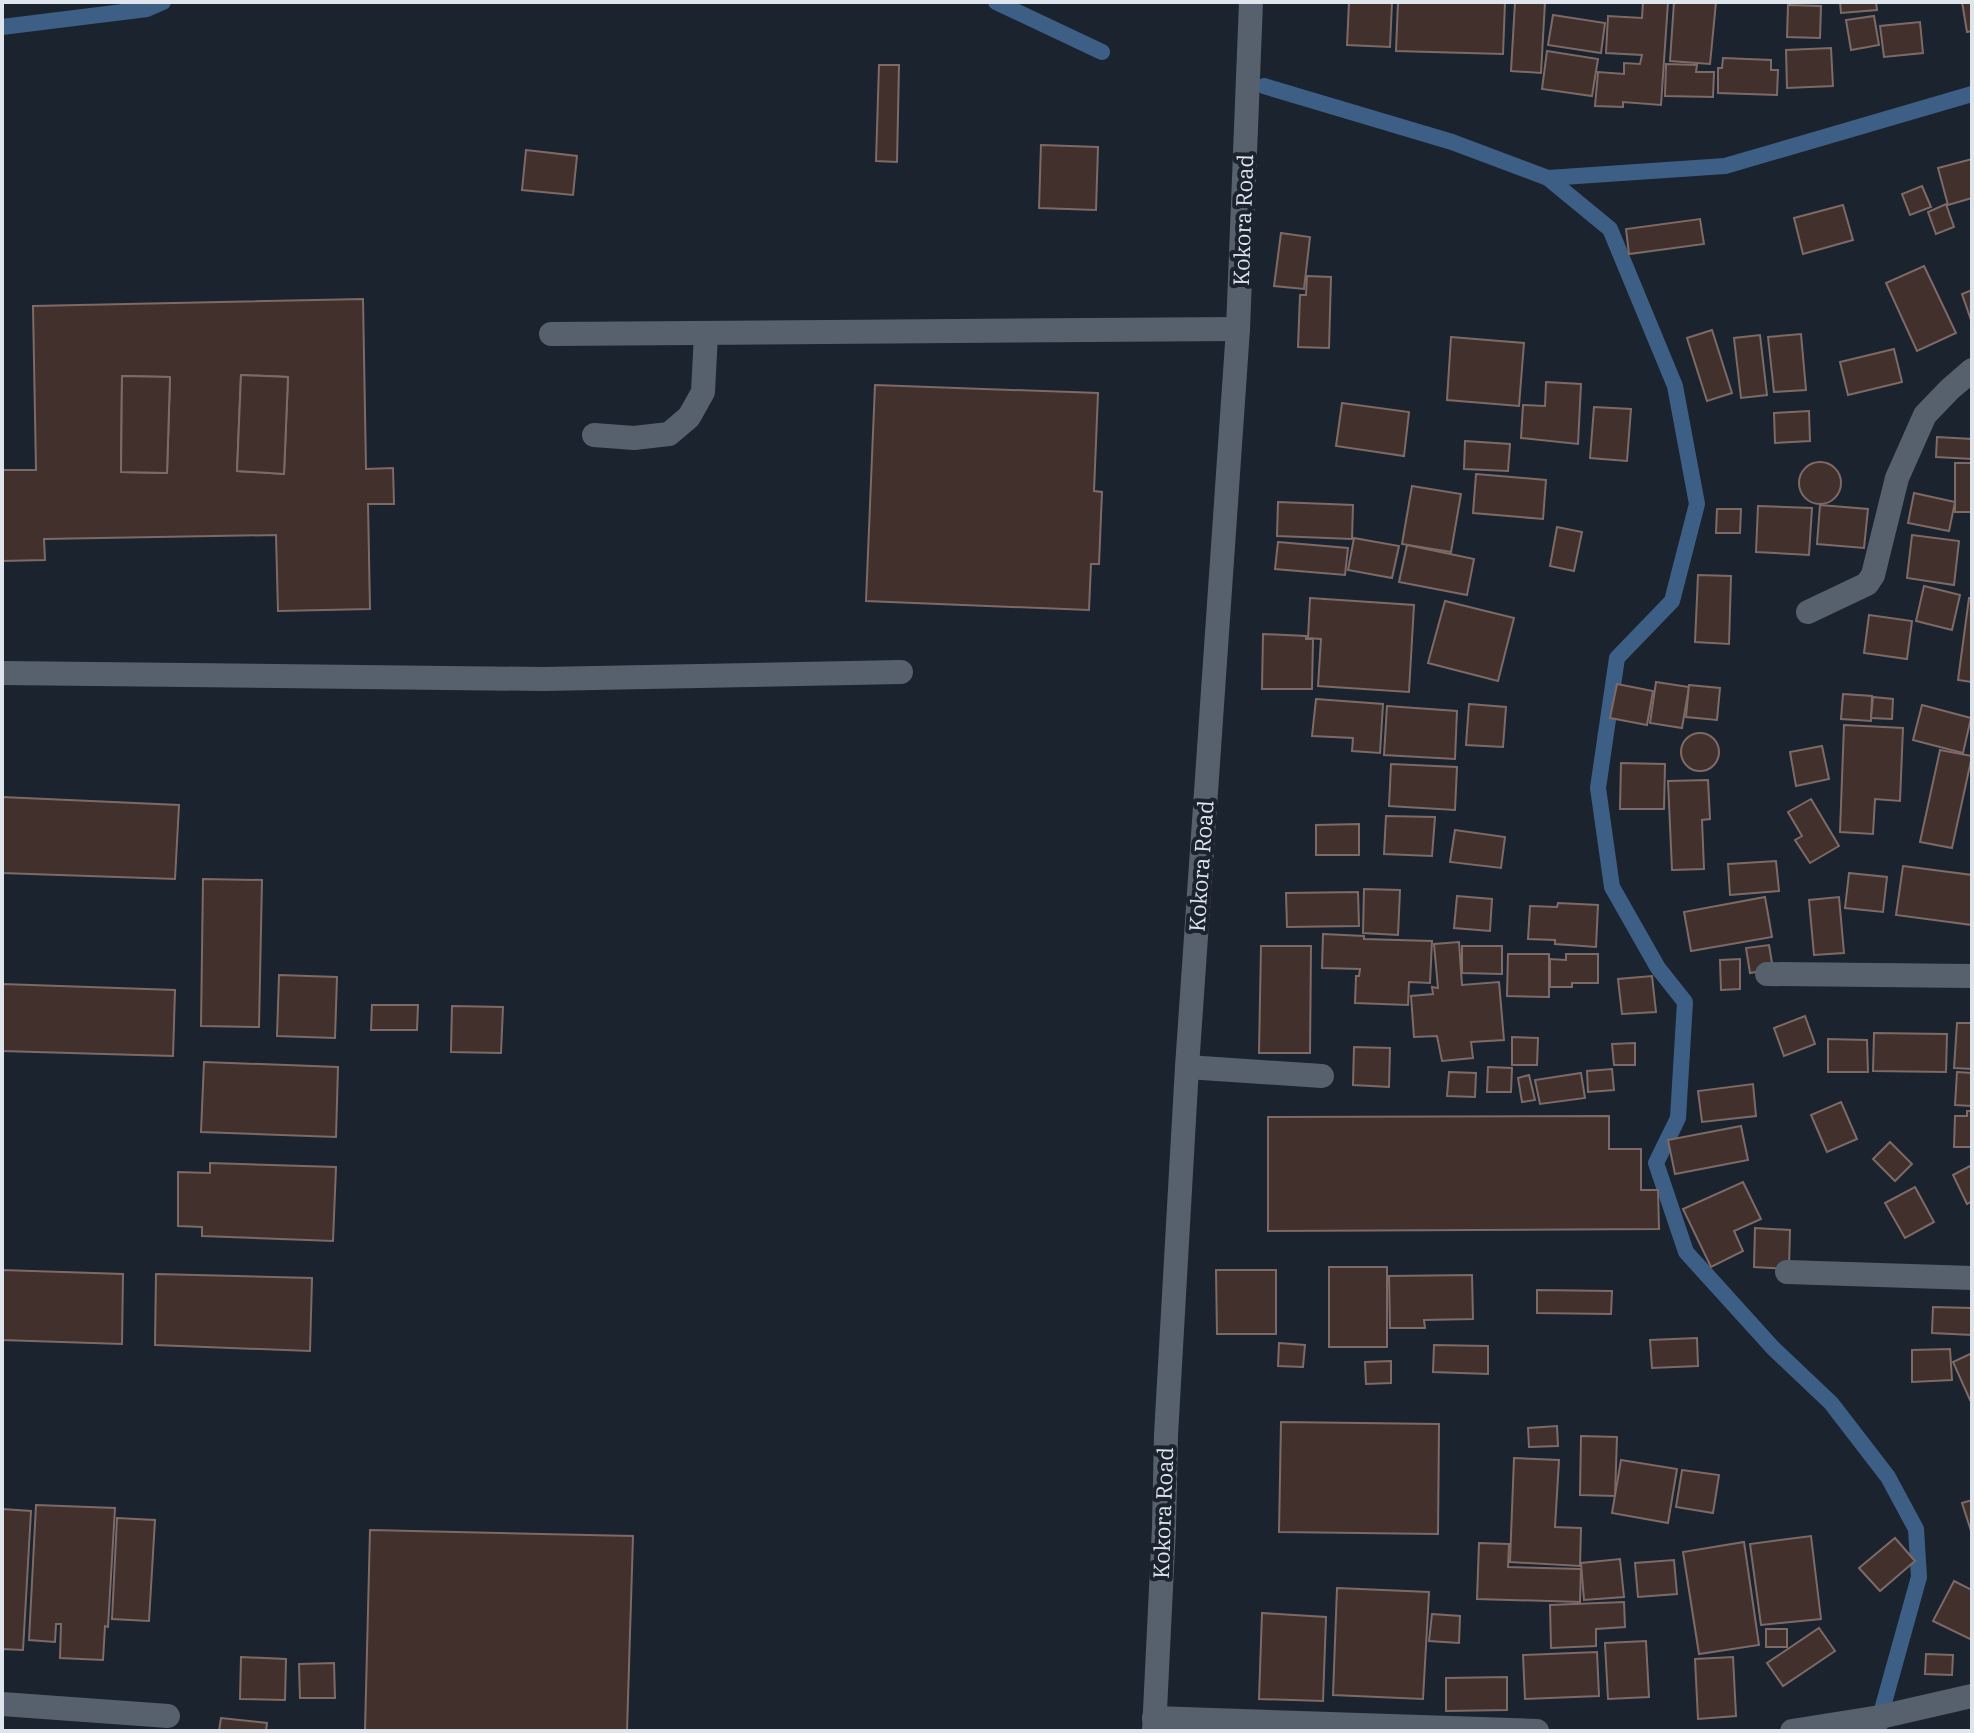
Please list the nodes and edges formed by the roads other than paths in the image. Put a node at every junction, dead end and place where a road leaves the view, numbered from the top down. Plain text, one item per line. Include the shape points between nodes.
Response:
1 (1251, 2) edge
2 (1238, 329) junction
3 (551, 334) dead end
4 (706, 334) junction
5 (1972, 370) edge
6 (594, 435) dead end
7 (1808, 612) dead end
8 (901, 672) dead end
9 (2, 673) edge
10 (1767, 974) dead end
11 (1972, 976) edge
12 (1187, 1067) junction
13 (1322, 1076) dead end
14 (1787, 1272) dead end
15 (1972, 1278) edge
16 (1972, 1696) edge
17 (2, 1704) edge
18 (168, 1716) dead end
19 (1154, 1725) edge
20 (1537, 1731) edge
21 (1792, 1731) edge

1 - 2 street, Kokora Road
2 - 4 street
2 - 12 street, Kokora Road
3 - 4 street
4 - 6 street via 703,392 689,417 669,434
5 - 7 street via 1925,415 1897,478 1867,584
8 - 9 street via 543,679
10 - 11 street
12 - 13 street
12 - 19 street, Kokora Road
14 - 15 street
16 - 21 street
17 - 18 street
19 - 20 street

